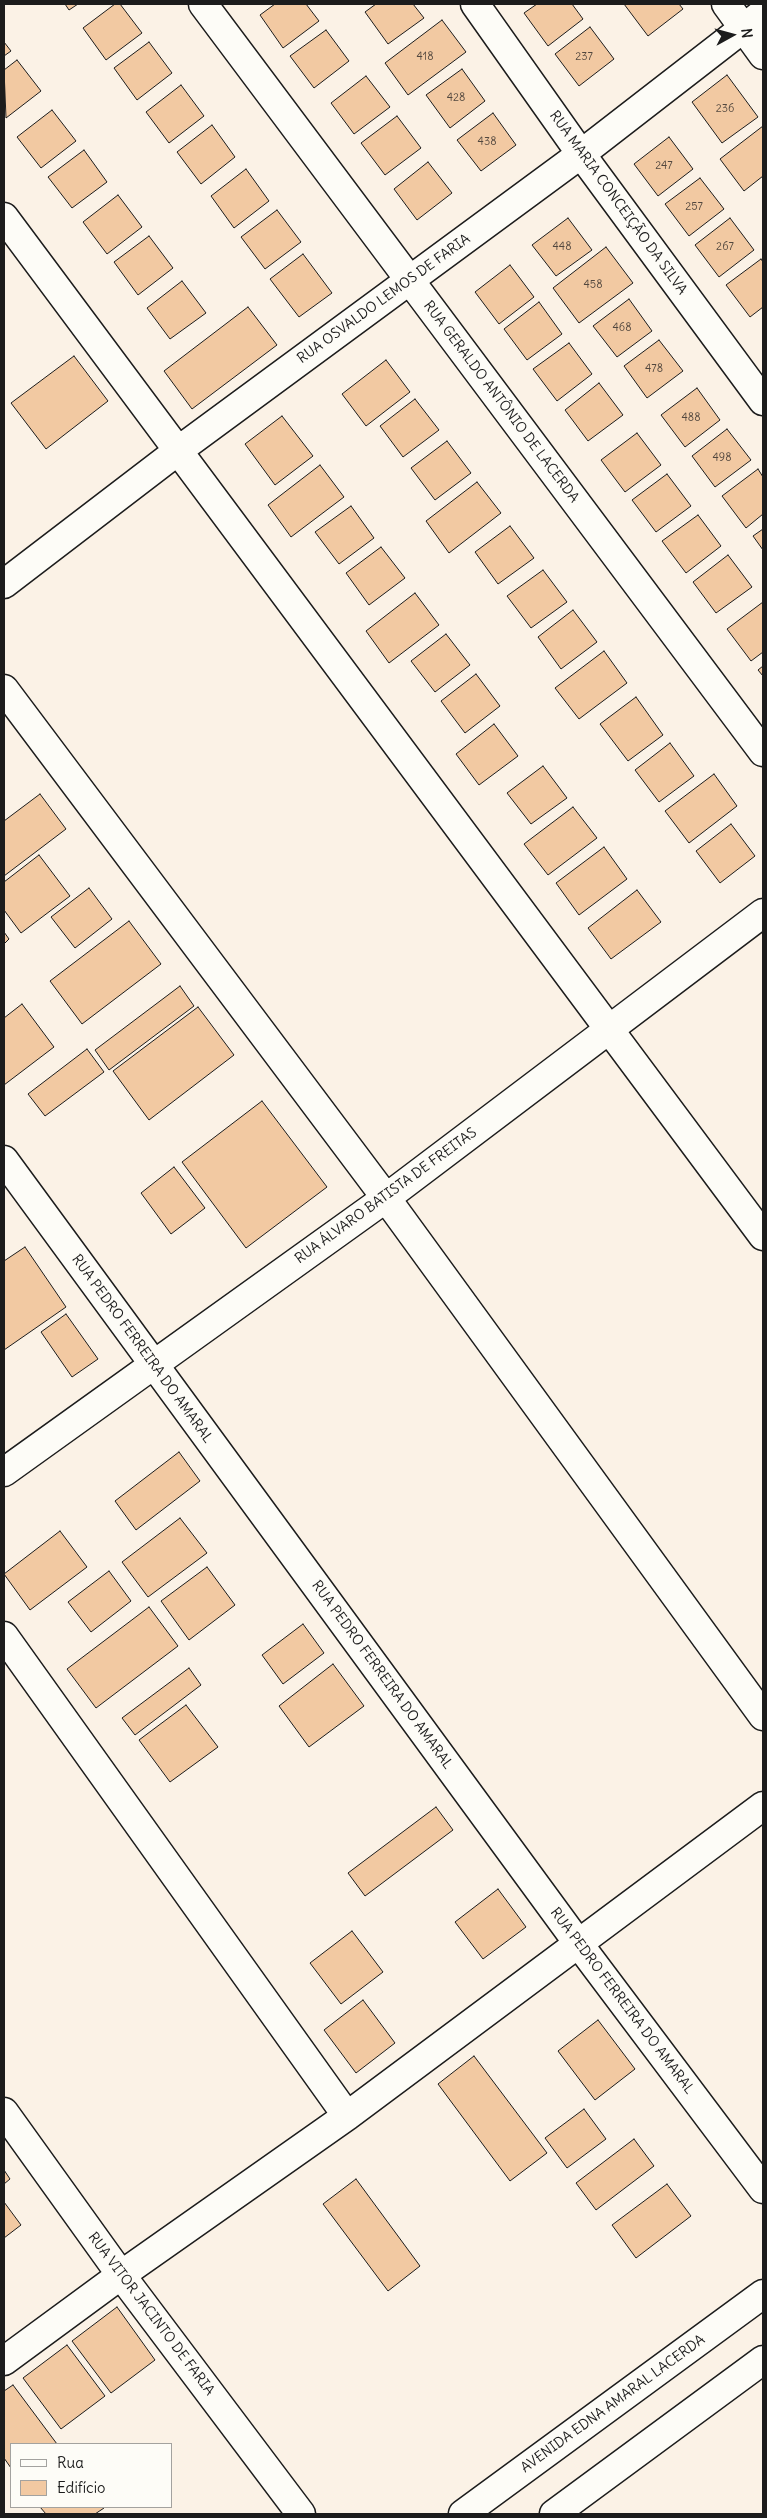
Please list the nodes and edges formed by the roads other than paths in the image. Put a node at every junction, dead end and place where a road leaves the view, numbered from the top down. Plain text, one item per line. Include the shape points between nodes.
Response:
1 (203, 4) edge
2 (475, 4) edge
3 (726, 4) edge
4 (753, 21) edge
5 (763, 55) edge
6 (581, 154) junction
7 (4, 217) edge
8 (409, 280) junction
9 (763, 401) edge
10 (179, 450) junction
11 (4, 584) edge
12 (4, 689) edge
13 (763, 752) edge
14 (763, 913) edge
15 (610, 1030) junction
16 (4, 1160) edge
17 (386, 1198) junction
18 (763, 1236) edge
19 (154, 1364) junction
20 (4, 1472) edge
21 (4, 1636) edge
22 (763, 1716) edge
23 (763, 1806) edge
24 (578, 1943) junction
25 (4, 2112) edge
26 (347, 2116) junction
27 (763, 2189) edge
28 (121, 2275) junction
29 (763, 2294) edge
30 (763, 2360) edge
31 (4, 2361) edge
32 (301, 2514) edge
33 (463, 2514) edge
34 (554, 2514) edge

1 - 8 street, RUA GERALDO ANTÔNIO DE LACERDA
2 - 6 street, RUA MARIA CONCEIÇÃO DA SILVA
3 - 4 street
4 - 5 street
4 - 6 street, RUA OSVALDO LEMOS DE FARIA
6 - 8 street, RUA OSVALDO LEMOS DE FARIA
6 - 9 street, RUA MARIA CONCEIÇÃO DA SILVA
7 - 10 street
8 - 10 street, RUA OSVALDO LEMOS DE FARIA
8 - 13 street, RUA GERALDO ANTÔNIO DE LACERDA
10 - 11 street, RUA OSVALDO LEMOS DE FARIA
10 - 15 street
12 - 17 street
14 - 15 street, RUA ÁLVARO BATISTA DE FREITAS
15 - 17 street, RUA ÁLVARO BATISTA DE FREITAS
15 - 18 street
16 - 19 street, RUA PEDRO FERREIRA DO AMARAL
17 - 19 street, RUA ÁLVARO BATISTA DE FREITAS
17 - 22 street
19 - 20 street, RUA ÁLVARO BATISTA DE FREITAS
19 - 24 street, RUA PEDRO FERREIRA DO AMARAL
21 - 26 street
23 - 24 street
24 - 26 street
24 - 27 street, RUA PEDRO FERREIRA DO AMARAL
25 - 28 street, RUA VITOR JACINTO DE FARIA
26 - 28 street
28 - 31 street
28 - 32 street, RUA VITOR JACINTO DE FARIA
29 - 33 street, AVENIDA EDNA AMARAL LACERDA
30 - 34 street

